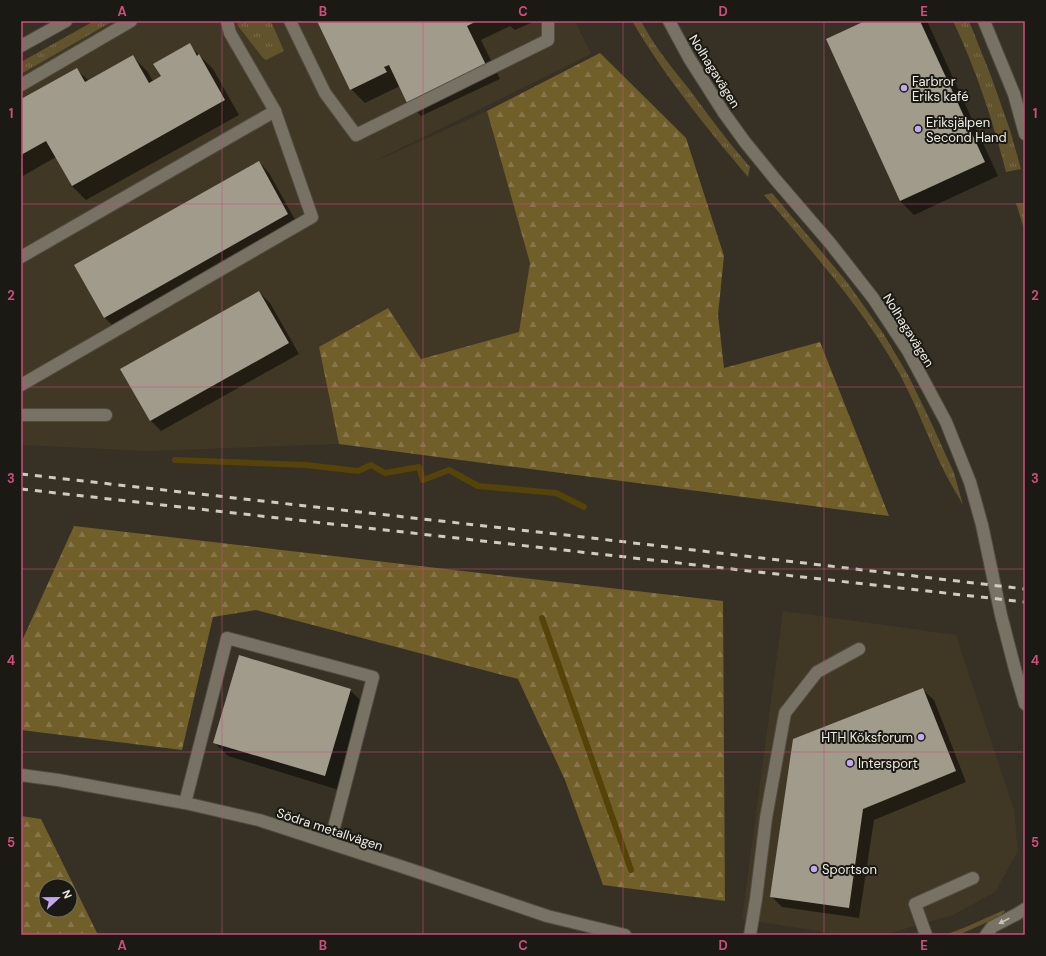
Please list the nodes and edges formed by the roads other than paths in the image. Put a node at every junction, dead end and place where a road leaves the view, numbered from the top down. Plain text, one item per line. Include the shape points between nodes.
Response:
1 (66, 21) edge
2 (131, 21) edge
3 (227, 21) edge
4 (290, 21) edge
5 (548, 21) edge
6 (668, 21) edge
7 (984, 21) edge
8 (21, 46) edge
9 (21, 84) edge
10 (1020, 93) edge
11 (275, 111) junction
12 (1025, 134) edge
13 (21, 257) edge
14 (21, 385) edge
15 (21, 415) edge
16 (106, 415) dead end
17 (859, 649) dead end
18 (1025, 704) edge
19 (21, 775) edge
20 (185, 803) junction
21 (330, 843) junction
22 (973, 878) dead end
23 (1025, 909) edge
24 (625, 935) edge
25 (750, 935) edge
26 (926, 935) edge
27 (986, 935) edge

1 - 8 street
2 - 9 street
3 - 11 street via 230,33
4 - 5 street via 325,93 356,135 548,40
6 - 18 street, Nolhagavägen via 689,58 745,142 873,298 908,351 946,422 970,482 982,524 1001,615
7 - 10 street
10 - 12 street
11 - 13 street
11 - 14 street via 312,217
15 - 16 street
17 - 25 street via 817,672 785,713 766,818
19 - 20 street, Södra metallvägen
20 - 21 street, Södra metallvägen via 259,820
20 - 21 street via 227,638 373,677
21 - 24 street, Södra metallvägen via 547,916
22 - 26 street via 915,904
23 -> 27 street via 992,927

